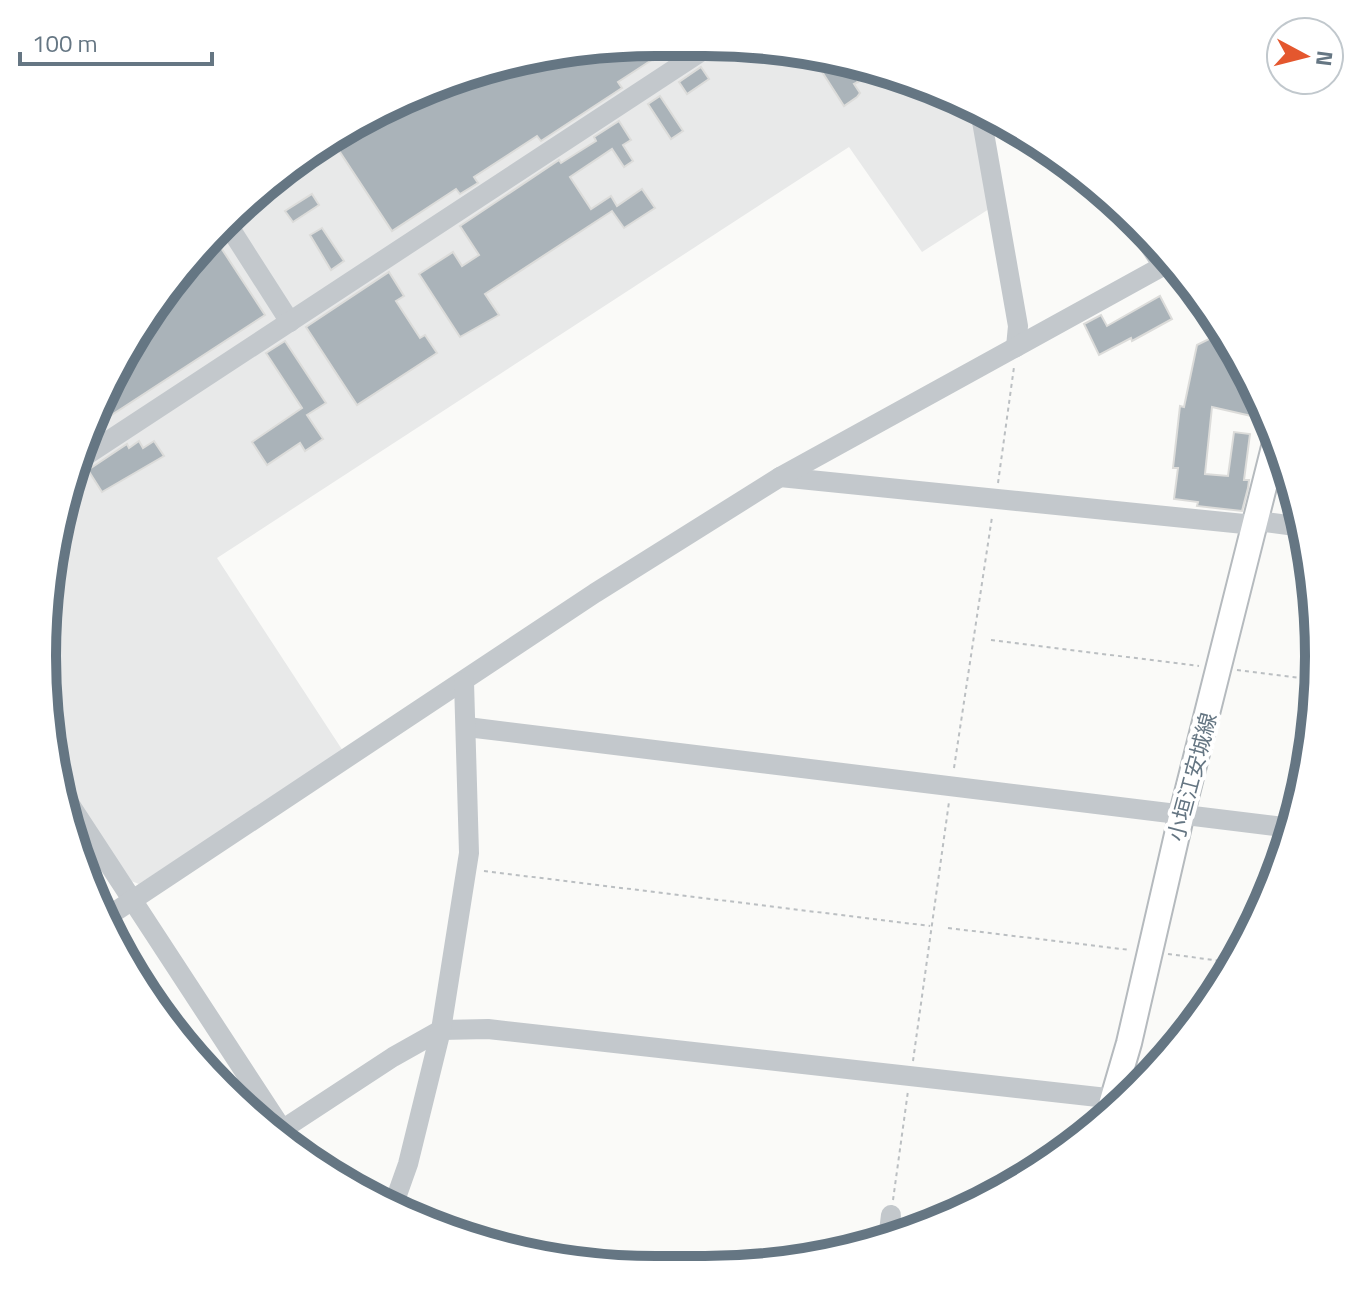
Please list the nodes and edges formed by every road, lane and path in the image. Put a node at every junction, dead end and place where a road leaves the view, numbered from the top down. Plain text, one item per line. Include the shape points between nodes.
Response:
1 (694, 56) edge
2 (983, 124) edge
3 (232, 232) edge
4 (1162, 267) edge
5 (290, 322) junction
6 (1016, 347) junction
7 (92, 451) edge
8 (1271, 458) edge
9 (780, 477) junction
10 (1254, 523) junction
11 (1290, 526) edge
12 (991, 640) dead end
13 (1220, 668) junction
14 (1304, 679) edge
15 (464, 682) junction
16 (467, 727) junction
17 (1182, 813) junction
18 (78, 816) edge
19 (1280, 826) edge
20 (467, 868) junction
21 (133, 900) junction
22 (114, 912) edge
23 (932, 927) dead end
24 (948, 928) dead end
25 (1149, 952) junction
26 (1222, 961) edge
27 (441, 1030) junction
28 (1118, 1090) edge
29 (1104, 1104) edge
30 (267, 1112) edge
31 (286, 1128) edge
32 (396, 1196) edge
33 (891, 1215) dead end
34 (890, 1227) edge

1 - 5 street
2 - 6 street via 1018,326
3 - 5 street
4 - 6 street
5 - 7 street
6 - 9 street
8 - 10 main road, 小垣江安城線
9 - 10 street
9 - 15 street
10 - 11 street
10 - 13 main road, 小垣江安城線
12 - 13 path
13 - 14 path
13 - 17 main road, 小垣江安城線
15 - 16 street
15 - 21 street
16 - 17 street
16 - 20 street
17 - 19 street
17 - 25 main road, 小垣江安城線
18 - 21 street
20 - 23 path
20 - 27 street
21 - 22 street
21 - 30 street
24 - 25 path
25 - 26 path
25 - 28 main road, 小垣江安城線
27 - 29 street via 488,1029
27 - 31 street
27 - 32 street
33 - 34 street

